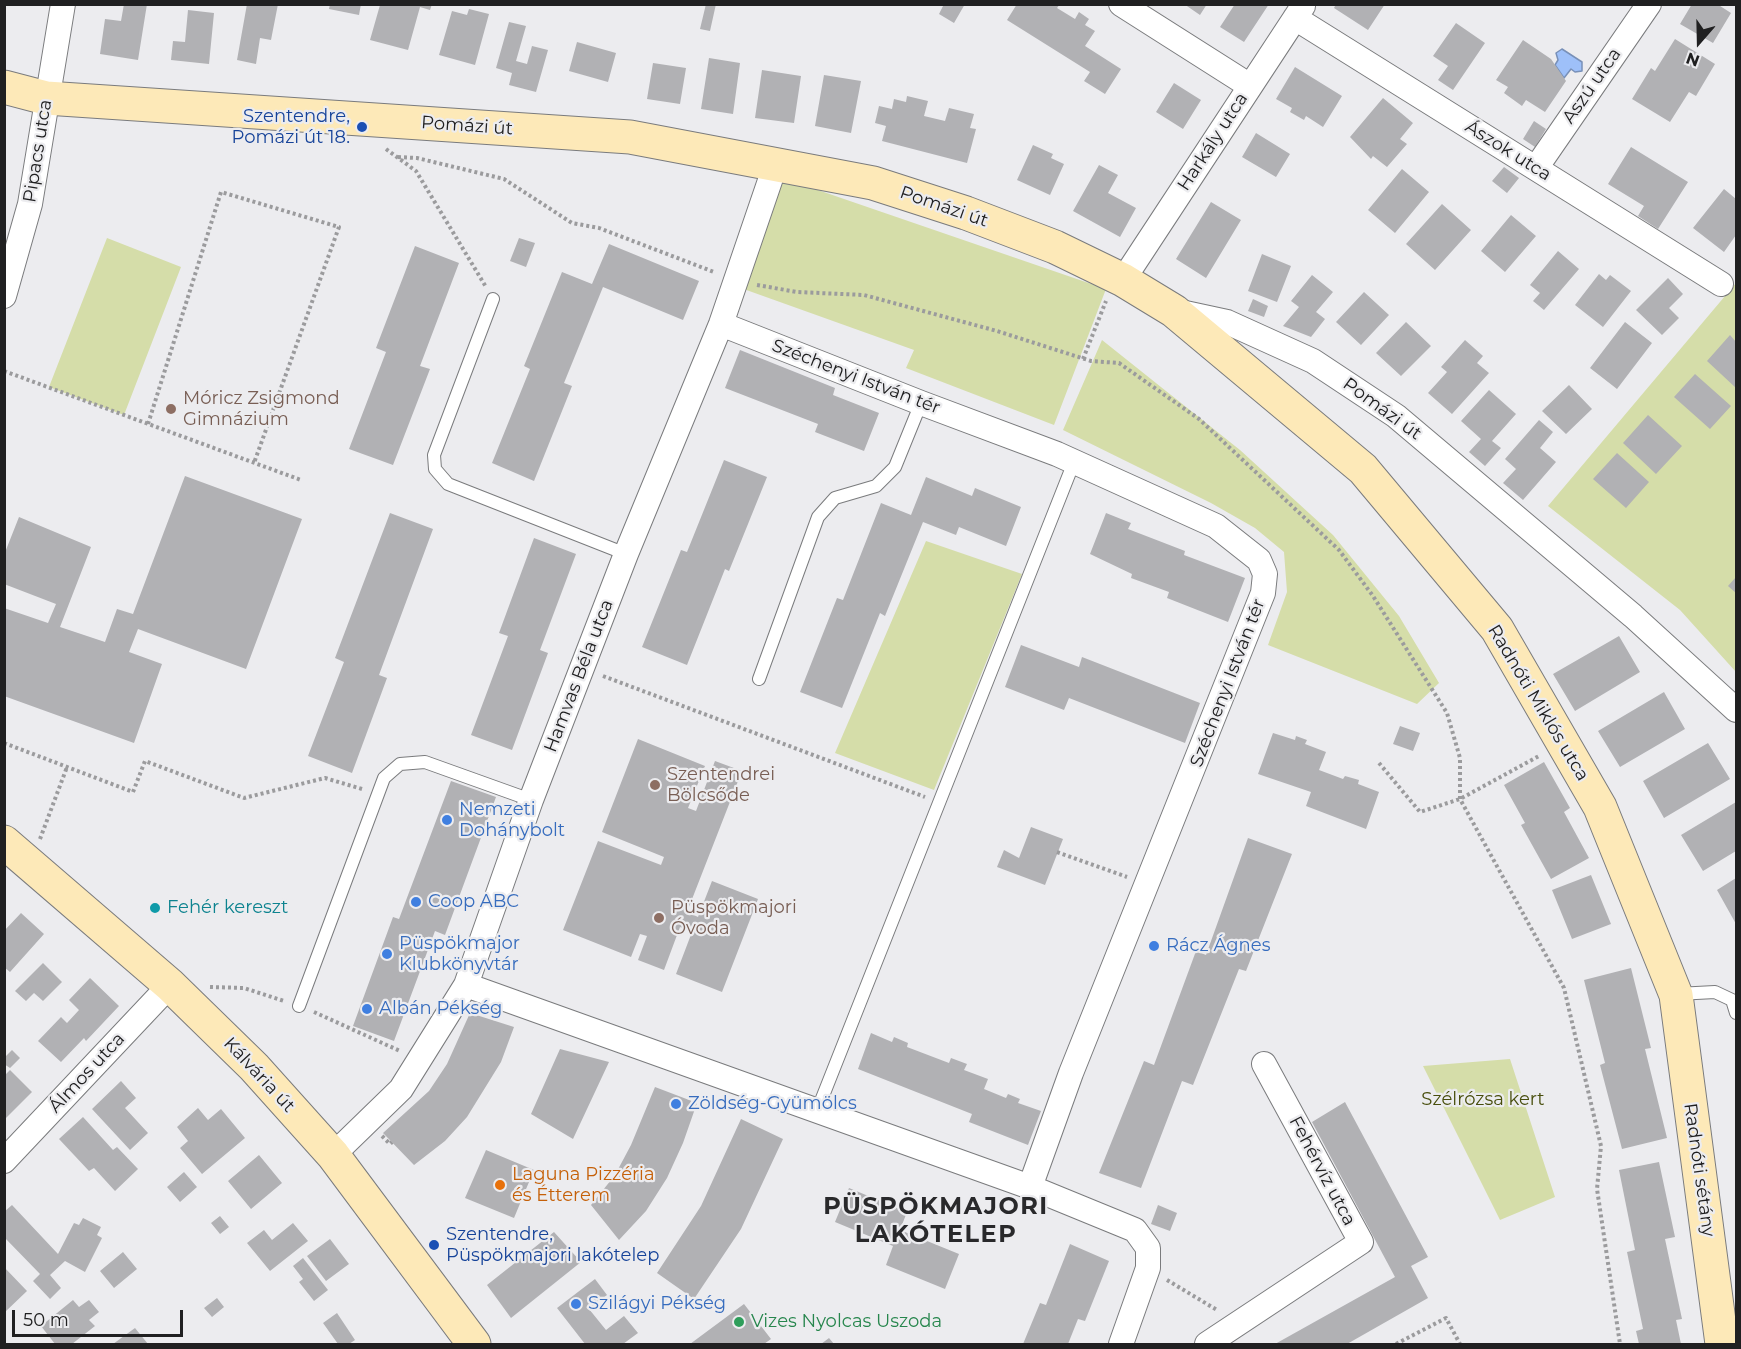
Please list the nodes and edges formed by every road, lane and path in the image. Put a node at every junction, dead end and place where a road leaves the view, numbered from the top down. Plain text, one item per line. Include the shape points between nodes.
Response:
1 (63, 4) edge
2 (1121, 4) edge
3 (1649, 4) edge
4 (1299, 11) edge
5 (1250, 86) junction
6 (4, 87) edge
7 (46, 98) junction
8 (374, 120) junction
9 (398, 157) junction
10 (775, 166) junction
11 (1536, 168) junction
12 (724, 276) junction
13 (1721, 284) dead end
14 (1115, 290) junction
15 (4, 296) edge
16 (493, 299) joint
17 (1174, 311) junction
18 (721, 324) junction
19 (1083, 359) junction
20 (4, 371) edge
21 (921, 403) junction
22 (148, 424) junction
23 (1074, 462) junction
24 (254, 463) junction
25 (301, 480) dead end
26 (626, 554) junction
27 (582, 668) junction
28 (759, 679) dead end
29 (1737, 710) edge
30 (4, 743) edge
31 (1563, 743) junction
32 (1379, 762) dead end
33 (67, 767) junction
34 (379, 794) junction
35 (1460, 799) junction
36 (531, 800) junction
37 (940, 802) junction
38 (15, 851) edge
39 (1057, 852) dead end
40 (1147, 885) junction
41 (170, 985) junction
42 (466, 985) junction
43 (1676, 994) junction
44 (299, 1006) junction
45 (1737, 1013) edge
46 (421, 1060) junction
47 (1264, 1064) dead end
48 (817, 1111) junction
49 (333, 1155) junction
50 (4, 1161) edge
51 (1030, 1187) junction
52 (1148, 1268) junction
53 (1239, 1323) junction
54 (474, 1344) edge
55 (1121, 1344) edge
56 (1207, 1344) edge
57 (1396, 1344) edge
58 (1460, 1344) edge
59 (1620, 1344) edge
60 (1722, 1344) edge

1 - 7 street, Pipacs utca
2 - 5 street
3 - 11 street, Aszú utca
4 - 5 street, Harkály utca
4 - 11 street, Ászok utca
5 - 14 street, Harkály utca
6 - 7 street, Pomázi út
7 - 8 street, Pomázi út
7 - 15 street, Pipacs utca via 30,204
8 - 9 path via 375,141
8 - 10 street, Pomázi út via 630,137
9 - 12 path via 504,179 572,223 599,228
9 - 16 path via 416,171
10 - 12 street, Hamvas Béla utca
10 - 14 street, Pomázi út via 873,183 966,213 1055,247
11 - 13 street, Ászok utca
12 - 18 street, Hamvas Béla utca
12 - 19 path via 797,292 864,295
14 - 17 street, Pomázi út
14 - 19 path
16 - 26 lane via 434,455 435,470 448,484
17 - 29 street, Pomázi út via 1227,322 1313,361 1396,416 1633,616
17 - 31 street, Radnóti Miklós utca via 1363,469 1497,629
18 - 21 street, Széchenyi István tér
18 - 26 street, Hamvas Béla utca
19 - 35 path via 1119,363 1199,419 1339,550 1447,713 1460,758
20 - 22 path
21 - 23 street, Széchenyi István tér
21 - 28 lane via 895,467 876,486 836,498 818,517
22 - 24 path
22 - 24 path via 221,192 339,227
23 - 37 lane
23 - 40 street, Széchenyi István tér via 1216,526 1259,560 1265,574 1263,593
24 - 25 path
26 - 27 street, Hamvas Béla utca
27 - 36 street, Hamvas Béla utca
27 - 37 path
30 - 33 path
31 - 35 path
31 - 43 street, Radnóti Miklós utca via 1600,807
32 - 35 path via 1420,812
33 - 34 path via 133,792 145,761 244,798 325,778
33 - 38 path via 39,842
34 - 36 lane via 384,778 400,764 425,762
34 - 44 lane
35 - 59 path via 1555,971 1572,1013 1600,1146 1597,1189
36 - 42 street, Hamvas Béla utca
37 - 48 lane
38 - 41 street, Kálvária út
39 - 40 path
40 - 51 street, Széchenyi István tér
41 - 44 path via 244,988
41 - 49 street, Kálvária út via 254,1067
41 - 50 street, Álmos utca
42 - 46 street, Hamvas Béla utca
42 - 48 street
43 - 45 lane via 1714,992 1732,1000
43 - 60 street, Radnóti sétány
44 - 46 path
46 - 49 street, Hamvas Béla utca via 401,1089
47 - 53 street, Fehérvíz utca via 1360,1242
48 - 51 street
49 - 54 street, Kálvária út
51 - 52 street via 1135,1230 1148,1248
52 - 53 path
52 - 55 street
53 - 56 street, Fehérvíz utca
57 - 58 path via 1446,1318

